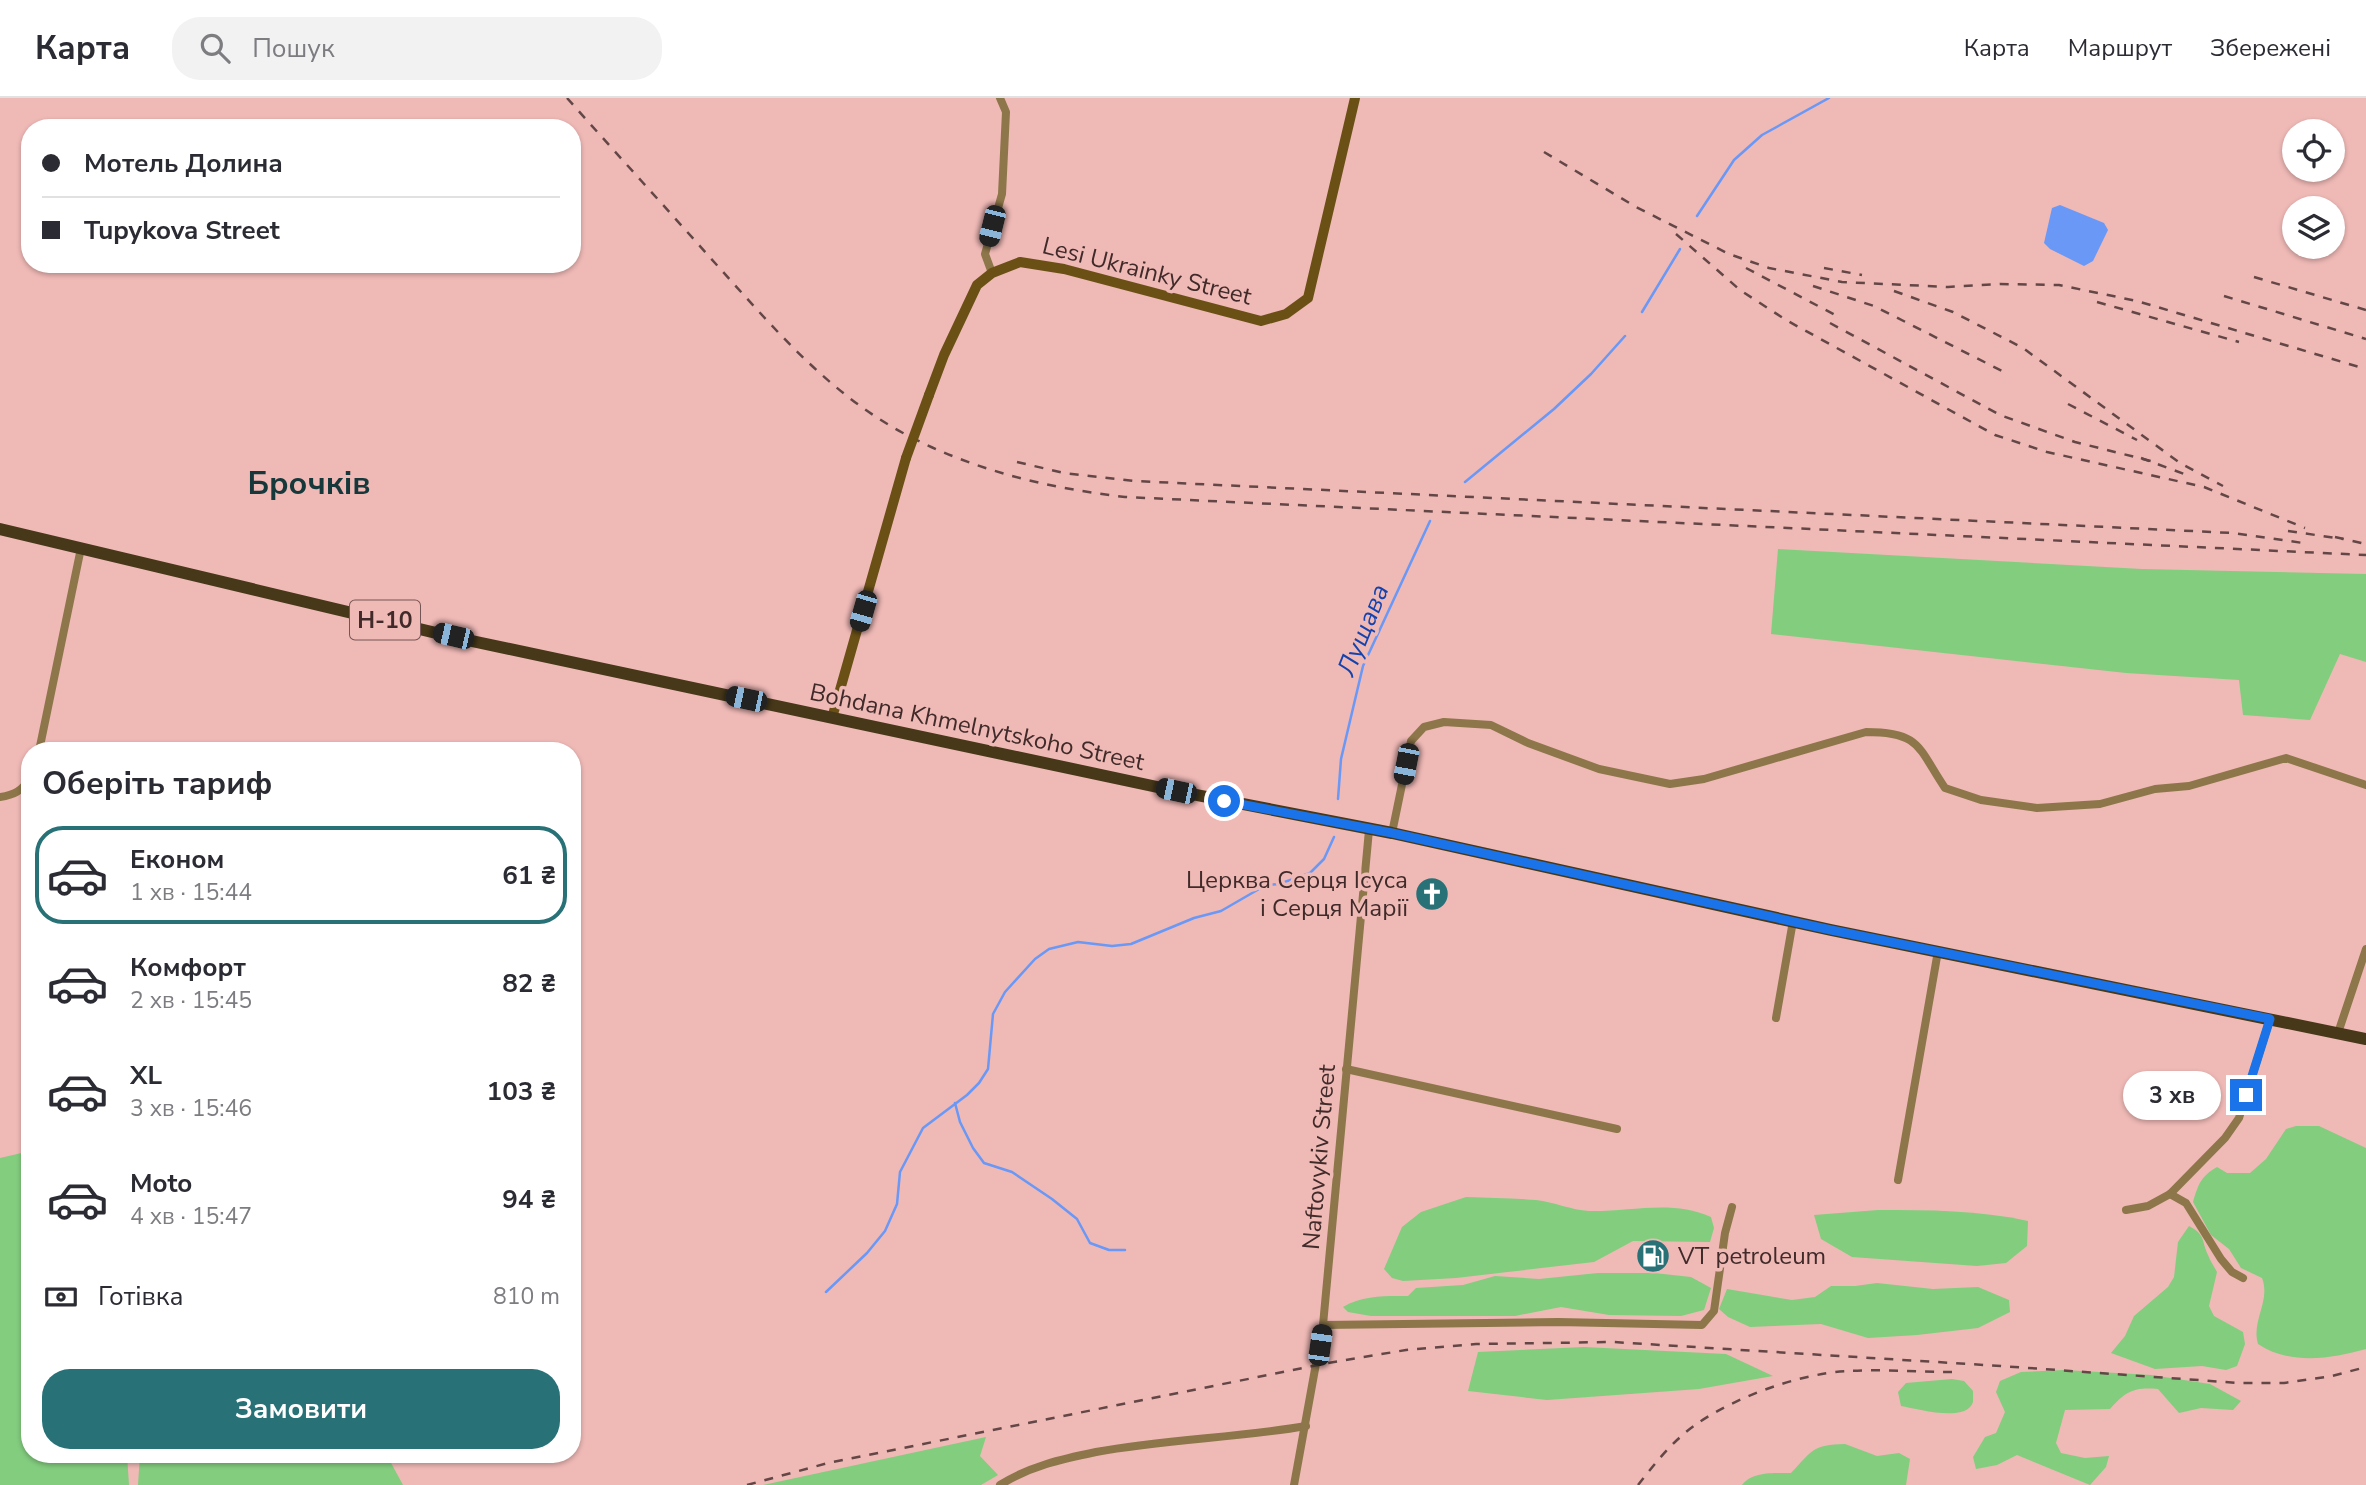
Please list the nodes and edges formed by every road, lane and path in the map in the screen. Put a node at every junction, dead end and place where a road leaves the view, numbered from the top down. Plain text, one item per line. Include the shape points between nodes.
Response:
1 (1000, 98) edge
2 (1355, 98) edge
3 (992, 273) junction
4 (0, 529) edge
5 (81, 548) junction
6 (832, 718) junction
7 (41, 742) edge
8 (2366, 785) edge
9 (21, 790) edge
10 (0, 797) edge
11 (1370, 830) junction
12 (1392, 833) junction
13 (1793, 921) junction
14 (2366, 949) edge
15 (1938, 951) junction
16 (1776, 1018) dead end
17 (2270, 1019) junction
18 (2338, 1033) junction
19 (2366, 1039) edge
20 (1346, 1069) junction
21 (1617, 1129) dead end
22 (1898, 1181) dead end
23 (2170, 1194) junction
24 (1732, 1207) dead end
25 (2126, 1210) dead end
26 (2243, 1278) dead end
27 (1323, 1325) junction
28 (1306, 1426) junction
29 (1000, 1485) edge
30 (1294, 1485) edge

1 - 3 street via 1006,112 1002,194 985,254
2 - 3 street, Lesi Ukrainky Street via 1308,298 1286,314 1261,321 1064,269 1020,262
3 - 6 street, bridge via 977,285 944,355 906,458
4 - 5 main road, Н-10
5 - 6 main road, Bohdana Khmelnytskoho Street / Н-10 via 453,636
5 - 7 street
6 - 11 main road, Bohdana Khmelnytskoho Street / Н-10
8 - 12 street via 2286,758 2189,786 2155,789 2100,804 2036,808 1981,800 1945,788 1922,750 1892,732 1866,732 1703,779 1670,784 1599,769 1491,725 1444,722 1424,727 1411,741
9 - 10 street
11 - 12 main road, Bohdana Khmelnytskoho Street / Н-10
11 - 20 street, Naftovykiv Street
12 - 13 main road, Bohdana Khmelnytskoho Street / Н-10
13 - 15 main road, Bohdana Khmelnytskoho Street / Н-10
13 - 16 street
14 - 18 street
15 - 17 main road, Bohdana Khmelnytskoho Street / Н-10
15 - 22 street
17 - 18 main road, Bohdana Khmelnytskoho Street / Н-10
17 - 23 street via 2239,1118
18 - 19 main road, Bohdana Khmelnytskoho Street / Н-10
20 - 21 street
20 - 27 street, Naftovykiv Street
23 - 25 street via 2148,1206
23 - 26 street via 2186,1203 2221,1259
24 - 27 street via 1714,1311 1702,1325
27 - 28 street, Naftovykiv Street
28 - 29 street via 1144,1444 1061,1459 1021,1472
28 - 30 street, Naftovykiv Street

